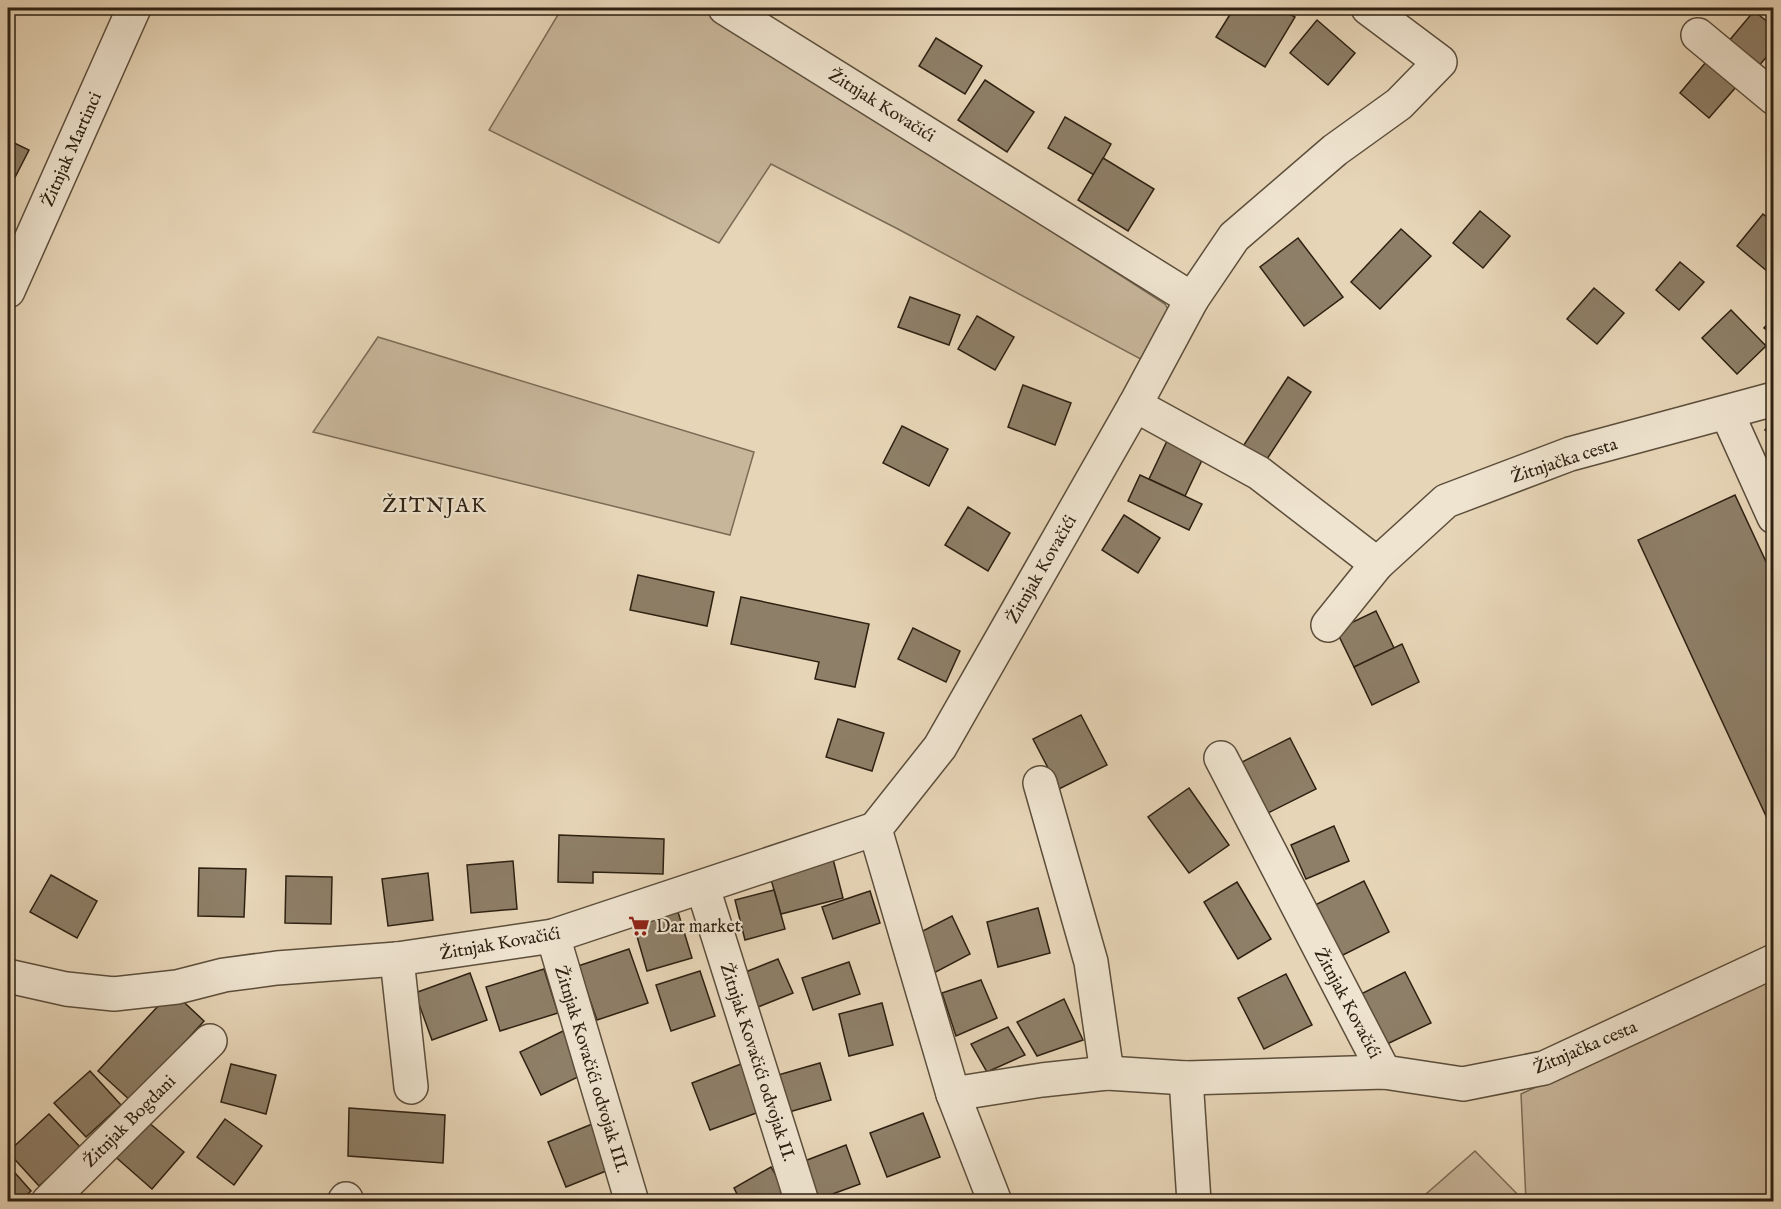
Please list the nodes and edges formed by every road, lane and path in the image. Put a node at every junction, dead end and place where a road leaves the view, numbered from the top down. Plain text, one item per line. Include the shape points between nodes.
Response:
1 (134, 8) edge
2 (725, 8) edge
3 (1368, 8) edge
4 (1698, 35) dead end
5 (1773, 98) edge
6 (8, 291) edge
7 (1192, 299) junction
8 (1773, 399) edge
9 (1135, 405) junction
10 (1727, 413) junction
11 (1773, 517) edge
12 (1377, 564) junction
13 (1328, 625) dead end
14 (1221, 758) dead end
15 (1040, 783) dead end
16 (875, 829) junction
17 (703, 888) junction
18 (553, 936) junction
19 (397, 959) junction
20 (1773, 961) edge
21 (8, 976) edge
22 (210, 1041) dead end
23 (1384, 1072) junction
24 (1107, 1073) junction
25 (1186, 1078) junction
26 (411, 1087) dead end
27 (953, 1094) junction
28 (48, 1202) edge
29 (632, 1202) edge
30 (802, 1202) edge
31 (995, 1202) edge
32 (1194, 1202) edge

1 - 6 street, Žitnjak Martinci
2 - 7 street, Žitnjak Kovačići
3 - 7 street, Žitnjak Kovačići via 1440,62 1399,104 1335,150 1234,237
4 - 5 street
7 - 9 street, Žitnjak Kovačići
8 - 10 street, Žitnjačka cesta
9 - 12 street via 1259,473
9 - 16 street, Žitnjak Kovačići via 940,747
10 - 11 street
10 - 12 street, Žitnjačka cesta via 1570,454 1446,501
12 - 13 street, Žitnjačka cesta
14 - 23 street, Žitnjak Kovačići
15 - 24 street via 1091,962
16 - 17 street, Žitnjak Kovačići
16 - 27 street
17 - 18 street, Žitnjak Kovačići
17 - 30 street, Žitnjak Kovačići odvojak II.
18 - 19 street, Žitnjak Kovačići
18 - 29 street, Žitnjak Kovačići odvojak III.
19 - 21 street, Žitnjak Kovačići via 277,968 224,975 177,987 114,994 66,989
19 - 26 street
20 - 23 street, Žitnjačka cesta via 1544,1068 1464,1084
22 - 28 street, Žitnjak Bogdani
23 - 25 street, Žitnjak Kovačići
24 - 25 street, Žitnjak Kovačići
24 - 27 street, Žitnjak Kovačići
25 - 32 street
27 - 31 street

